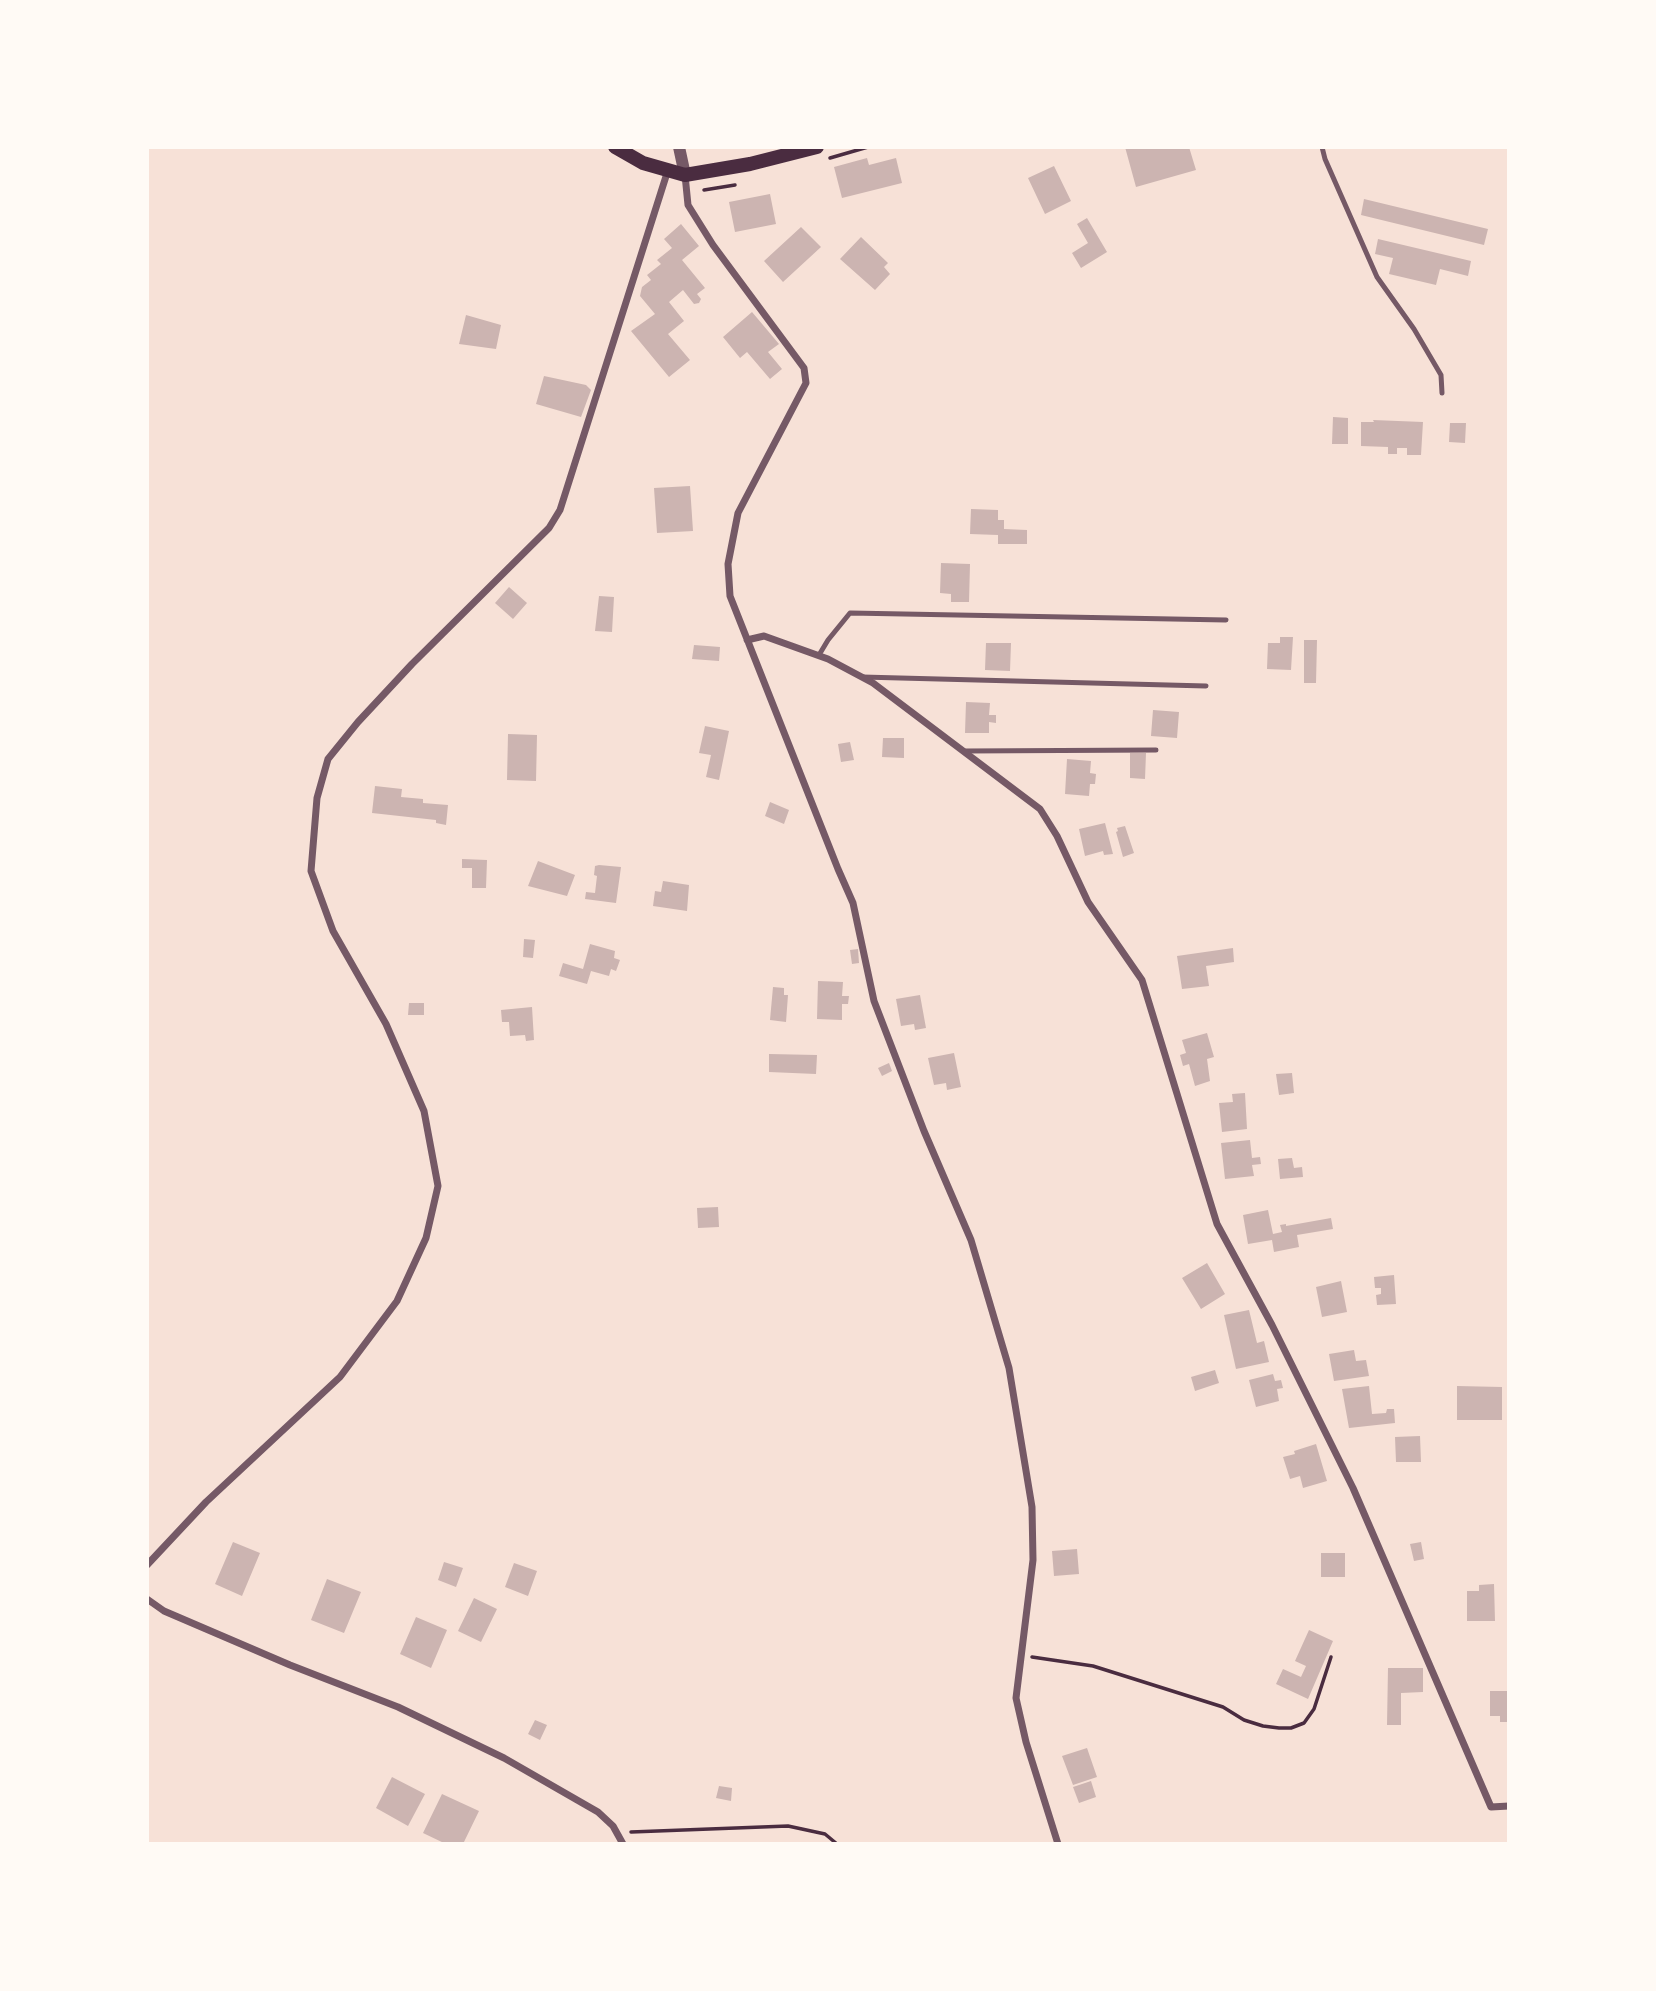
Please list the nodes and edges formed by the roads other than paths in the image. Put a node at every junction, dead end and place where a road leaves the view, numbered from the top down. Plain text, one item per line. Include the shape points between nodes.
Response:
1 (615, 147) edge
2 (679, 147) edge
3 (817, 147) edge
4 (1322, 147) edge
5 (633, 151) edge
6 (668, 170) junction
7 (685, 175) junction
8 (1442, 393) dead end
9 (1226, 620) dead end
10 (747, 639) junction
11 (820, 655) junction
12 (862, 677) junction
13 (1206, 686) dead end
14 (1156, 750) dead end
15 (966, 751) junction
16 (147, 1565) edge
17 (147, 1599) edge
18 (1509, 1806) edge
19 (623, 1844) edge
20 (1058, 1844) edge

1 - 5 main road
2 - 7 street
3 - 7 main road
4 - 8 lane via 1377,277 1441,375
5 - 6 main road via 643,163
6 - 7 main road
6 - 16 street via 561,510 549,528 358,722 328,759 317,798 311,871 333,931 386,1024 424,1111 438,1186 426,1238 397,1301 340,1377 206,1502
7 - 10 street via 688,205 804,368 807,383 738,513 728,564 730,596
9 - 11 lane via 850,613
10 - 11 street via 764,636
10 - 20 street via 853,903 874,1001 971,1240 1009,1368 1032,1507 1033,1560 1016,1698
11 - 12 street
12 - 13 lane
12 - 15 street
14 - 15 lane
15 - 18 street via 1040,809 1088,902 1142,980 1217,1224 1353,1488 1491,1807
17 - 19 street via 164,1611 398,1707 495,1754 598,1812

